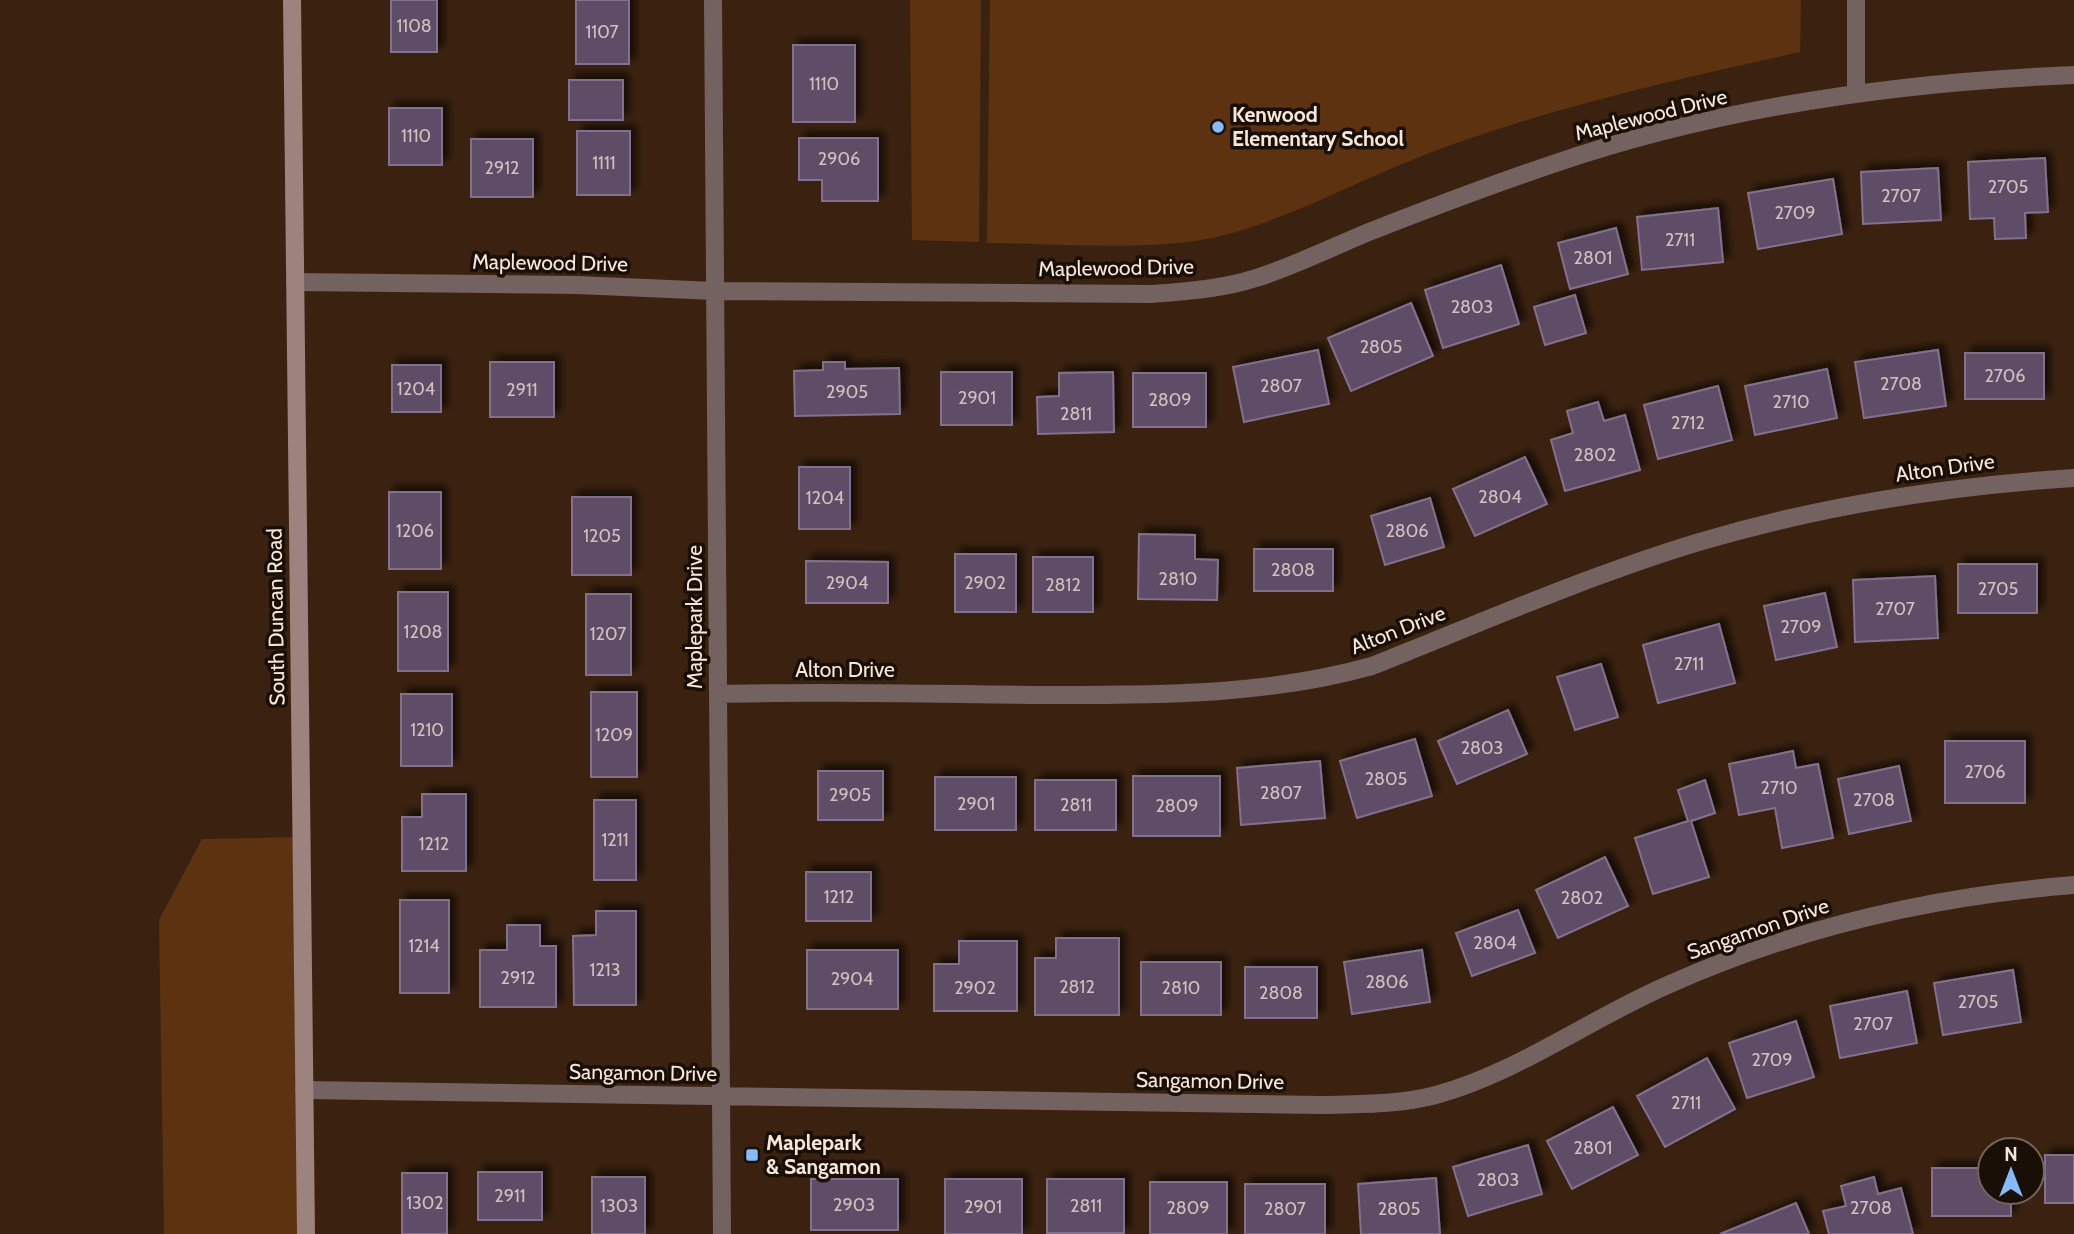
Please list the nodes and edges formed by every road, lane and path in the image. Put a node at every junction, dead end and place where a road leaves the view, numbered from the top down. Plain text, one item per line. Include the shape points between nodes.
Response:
1 (292, 0) edge
2 (713, 0) edge
3 (1856, 0) edge
4 (2074, 75) edge
5 (1856, 94) junction
6 (295, 282) junction
7 (715, 291) junction
8 (2074, 478) edge
9 (718, 694) junction
10 (2074, 885) edge
11 (304, 1090) junction
12 (721, 1098) junction
13 (306, 1234) edge
14 (722, 1234) edge

1 - 6 main road, South Duncan Road
2 - 7 street, Maplepark Drive
3 - 5 street
4 - 5 street, Maplewood Drive via 1998,78
5 - 7 street, Maplewood Drive via 1650,136 1556,163 1256,278 1209,289 1152,294
6 - 7 street, Maplewood Drive
6 - 11 main road, South Duncan Road
7 - 9 street, Maplepark Drive
8 - 9 street, Alton Drive via 2007,482 1795,516 1603,574 1371,666 1254,690 1169,696
9 - 12 street, Maplepark Drive
10 - 12 street, Sangamon Drive via 1946,899 1860,918 1772,945 1671,983 1476,1081 1391,1103
11 - 12 street, Sangamon Drive
11 - 13 main road, South Duncan Road
12 - 14 street, Maplepark Drive

